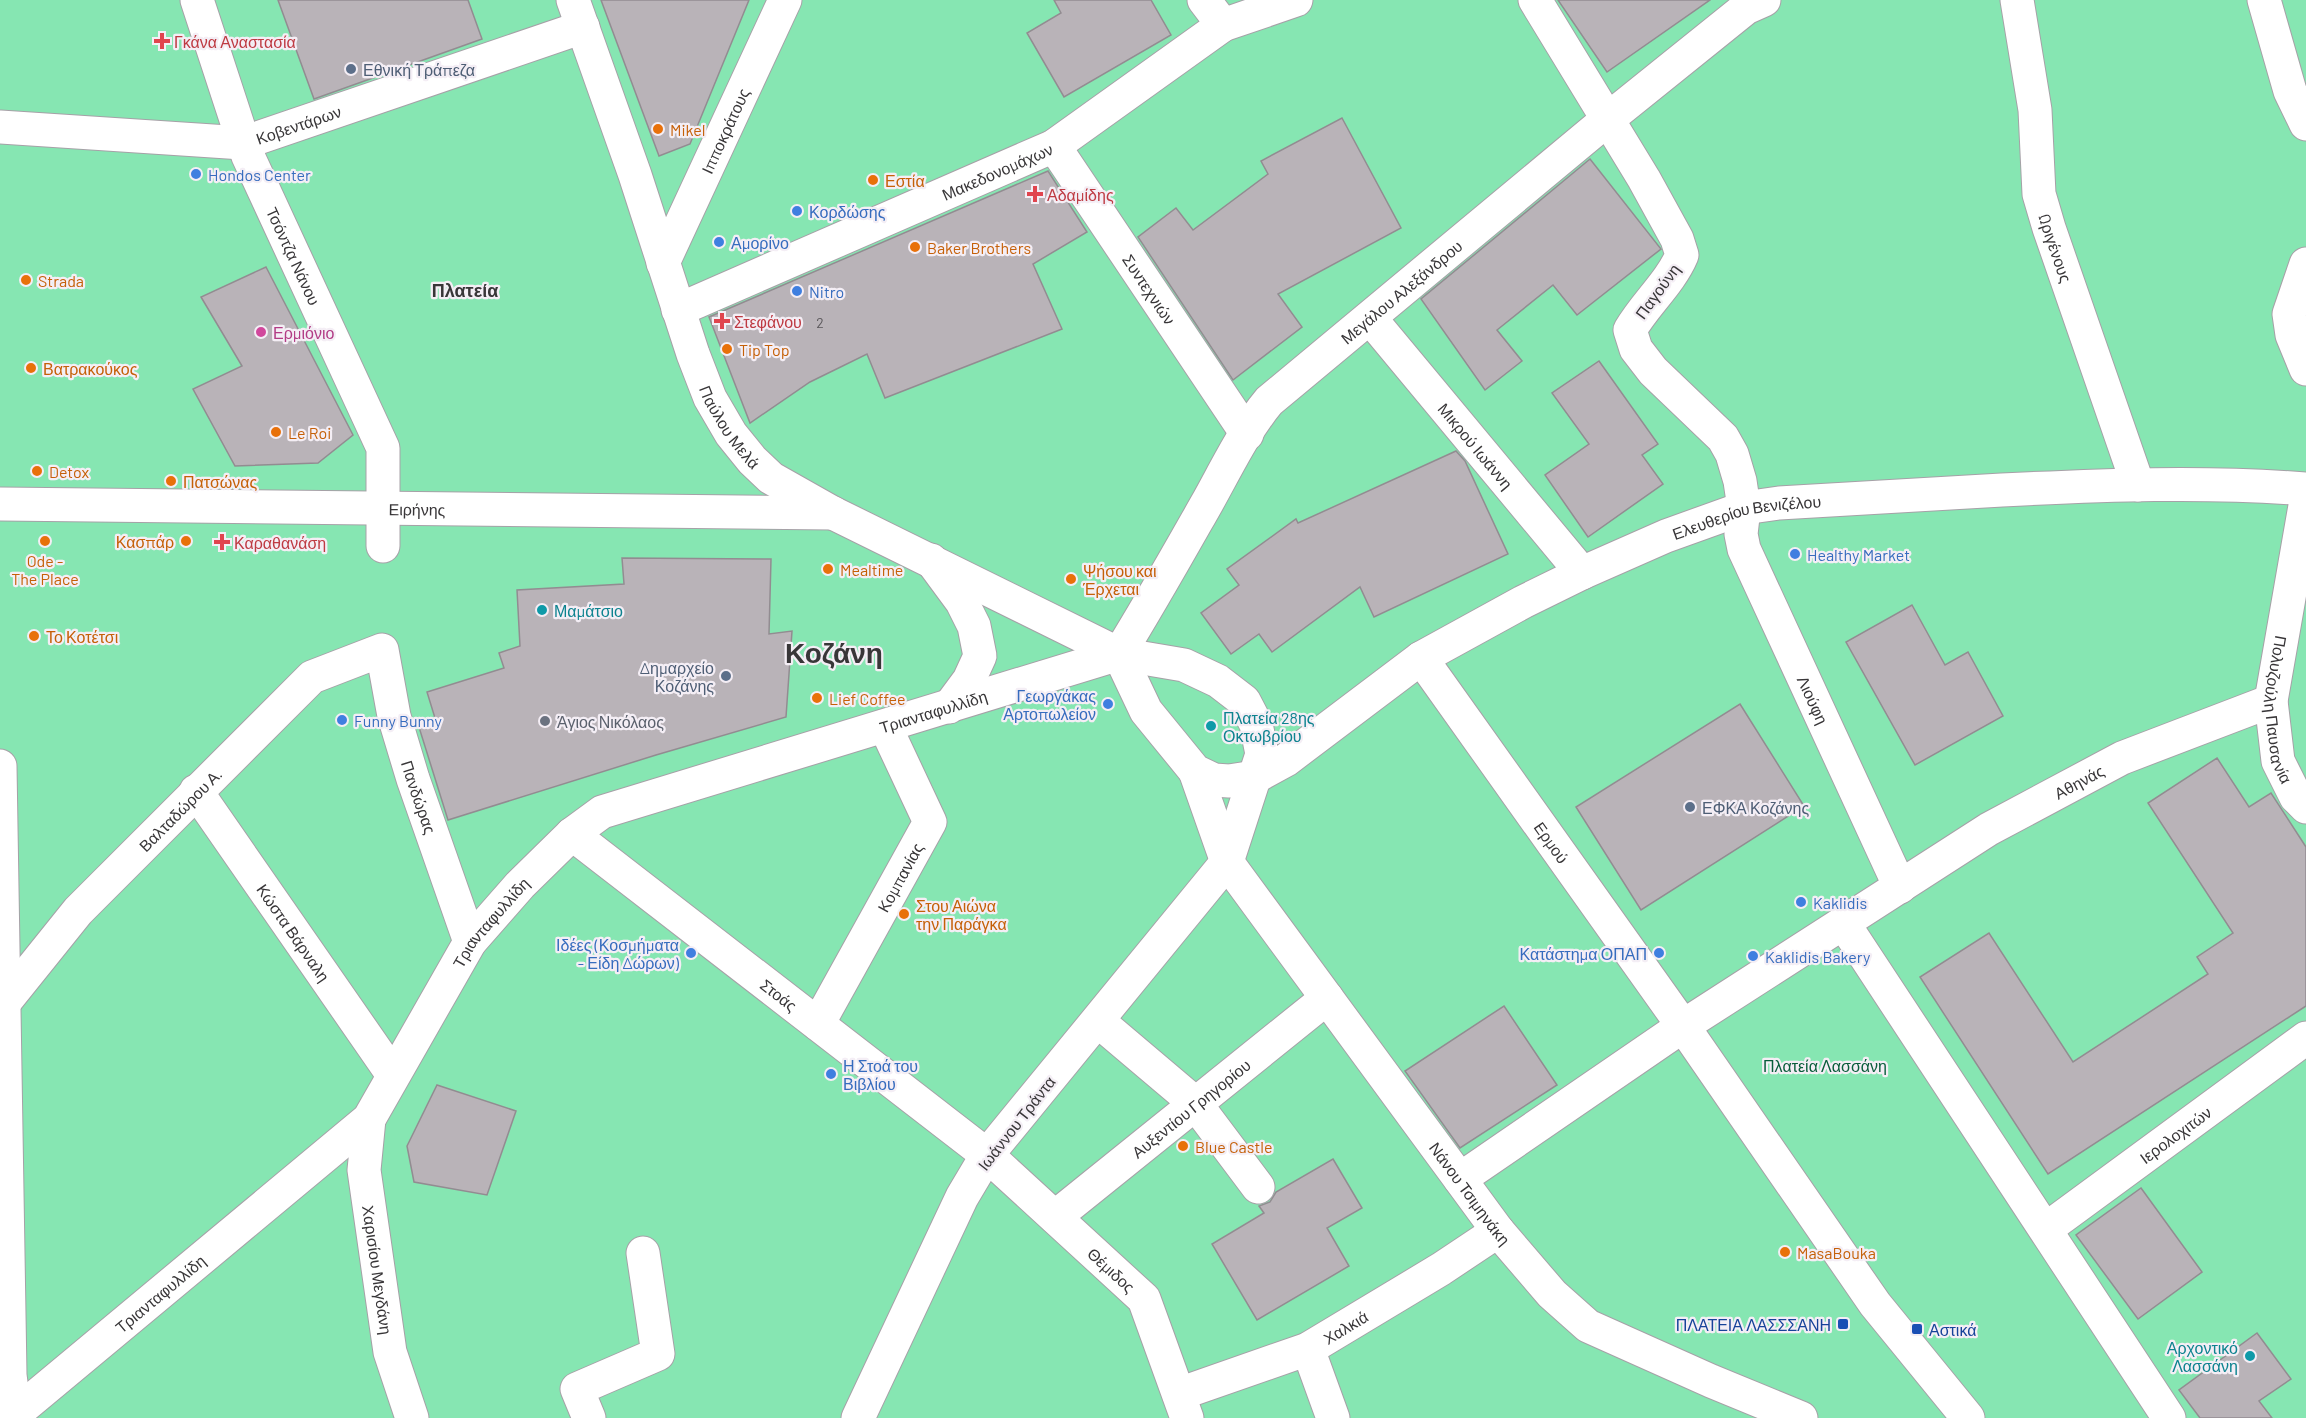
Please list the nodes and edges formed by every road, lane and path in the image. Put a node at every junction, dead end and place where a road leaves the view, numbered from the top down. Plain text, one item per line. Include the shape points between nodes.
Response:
1 (197, 0) edge
2 (785, 0) edge
3 (1296, 0) edge
4 (1536, 0) edge
5 (1764, 0) edge
6 (2017, 0) edge
7 (2264, 0) edge
8 (1214, 13) edge
9 (578, 14) edge
10 (1608, 119) junction
11 (2306, 124) edge
12 (0, 127) edge
13 (243, 143) junction
14 (1054, 146) junction
15 (663, 263) junction
16 (2306, 264) edge
17 (678, 310) junction
18 (1370, 318) junction
19 (2306, 369) edge
20 (1247, 434) junction
21 (2138, 485) junction
22 (2306, 489) edge
23 (2306, 500) edge
24 (0, 504) edge
25 (383, 508) junction
26 (1744, 508) junction
27 (833, 513) junction
28 (383, 546) dead end
29 (931, 560) junction
30 (1582, 573) junction
31 (382, 650) joint
32 (1119, 654) junction
33 (1421, 658) junction
34 (2271, 701) junction
35 (948, 707) junction
36 (885, 726) junction
37 (0, 765) edge
38 (1195, 771) junction
39 (1255, 777) junction
40 (196, 791) junction
41 (2306, 807) edge
42 (572, 834) junction
43 (1227, 862) junction
44 (1899, 887) junction
45 (1844, 924) junction
46 (470, 942) junction
47 (1327, 998) junction
48 (4, 1003) junction
49 (1098, 1020) junction
50 (818, 1024) junction
51 (1683, 1026) junction
52 (2306, 1038) edge
53 (393, 1076) junction
54 (3, 1093) edge
55 (1195, 1103) junction
56 (369, 1119) junction
57 (987, 1155) junction
58 (1460, 1179) junction
59 (1258, 1187) dead end
60 (1055, 1217) junction
61 (2046, 1229) junction
62 (1498, 1231) junction
63 (643, 1253) dead end
64 (1308, 1349) junction
65 (1183, 1406) edge
66 (12, 1416) edge
67 (412, 1418) edge
68 (589, 1418) edge
69 (858, 1418) edge
70 (1333, 1418) edge
71 (1801, 1418) edge
72 (1968, 1418) edge
73 (2169, 1418) edge

1 - 13 street, Τσόντζα Νάνου
2 - 15 street, Ιπποκράτους
3 - 8 street, Μακεδονομάχων
4 - 10 street, Παγούνη
5 - 10 street, Μεγάλου Αλεξάνδρου via 1746,8
6 - 21 street, Ωριγένους via 2036,110 2039,194
7 - 11 street via 2290,91
8 - 14 street, Μακεδονομάχων
9 - 13 street, Κοβεντάρων
9 - 15 street, Παύλου Μελά
10 - 18 street, Μεγάλου Αλεξάνδρου
10 - 26 street, Παγούνη via 1667,220 1682,255 1674,273 1630,330 1636,349 1653,371 1723,438 1735,463
12 - 13 street, Κοβεντάρων
13 - 25 street, Τσόντζα Νάνου via 384,448
14 - 17 street, Μακεδονομάχων
14 - 20 street, Συντεχνιών
15 - 17 street, Παύλου Μελά
16 - 19 street via 2289,314 2292,335
17 - 27 street, Παύλου Μελά via 710,398 730,434 771,478
18 - 20 street, Μεγάλου Αλεξάνδρου via 1283,387 1258,414
18 - 30 street, Μικρού Ιωάννη
20 - 32 street, Μεγάλου Αλεξάνδρου
21 - 22 street, Ελευθερίου Βενιζέλου
21 - 26 street, Ελευθερίου Βενιζέλου via 1860,498
23 - 34 street, Πολυζούλη Παυσανία
24 - 25 street, Ειρήνης
25 - 27 street, Ειρήνης
25 - 28 street, Τσόντζα Νάνου
26 - 30 street, Ελευθερίου Βενιζέλου via 1666,536
26 - 44 street, Λιούφη via 1744,549
27 - 29 street, Παύλου Μελά
29 - 32 street, Παύλου Μελά
29 - 35 street via 962,602 974,626 980,656 969,681
30 - 33 street, Ελευθερίου Βενιζέλου
31 - 40 street, Βαλταδώρου Α. via 312,677
31 - 46 street, Πανδώρας via 394,716
32 - 35 street, Τριανταφυλλίδη
32 - 38 street via 1146,711
32 - 39 street via 1184,665 1218,681 1244,700 1256,724 1262,754
33 - 39 street, Ελευθερίου Βενιζέλου via 1286,760
33 - 51 street, Ερμού
34 - 41 street, Πολυζούλη Παυσανία via 2278,761 2296,797
34 - 44 street, Αθηνάς via 2122,758 1989,829
35 - 36 street, Τριανταφυλλίδη
36 - 42 street, Τριανταφυλλίδη via 602,812
36 - 50 street, Κομπανίας via 930,822
37 - 48 street
38 - 39 street via 1214,780
38 - 43 street, Νάνου Τσιμηνάκη
39 - 43 street
40 - 48 street, Βαλταδώρου Α. via 78,911
40 - 53 street, Κώστα Βάρναλη
42 - 46 street, Τριανταφυλλίδη
42 - 50 street, Στοάς
43 - 47 street, Νάνου Τσιμηνάκη
43 - 49 street, Ιωάννου Τράντα
44 - 45 street
45 - 51 street
45 - 61 street
46 - 53 street, Τριανταφυλλίδη
47 - 55 street, Αυξεντίου Γρηγορίου
47 - 58 street, Νάνου Τσιμηνάκη
48 - 54 street
49 - 55 street
49 - 57 street, Ιωάννου Τράντα
50 - 57 street, Στοάς
51 - 58 street
51 - 72 street via 1875,1304
52 - 61 street, Ιερολοχιτών
53 - 56 street, Τριανταφυλλίδη
54 - 66 street
55 - 59 street
55 - 60 street, Αυξεντίου Γρηγορίου
56 - 66 street, Τριανταφυλλίδη
56 - 67 street, Χαρισίου Μεγδάνη via 365,1181 390,1352
57 - 60 street, Θέμιδος
57 - 69 street, Ιωάννου Τράντα via 962,1197
58 - 62 street, Νάνου Τσιμηνάκη
60 - 65 street, Θέμιδος via 1144,1299
61 - 73 street
62 - 64 street, Χαλκιά
62 - 71 street, Νάνου Τσιμηνάκη via 1552,1294 1588,1326
63 - 68 street via 658,1354 577,1389
64 - 65 street, Χαλκιά
64 - 70 street

